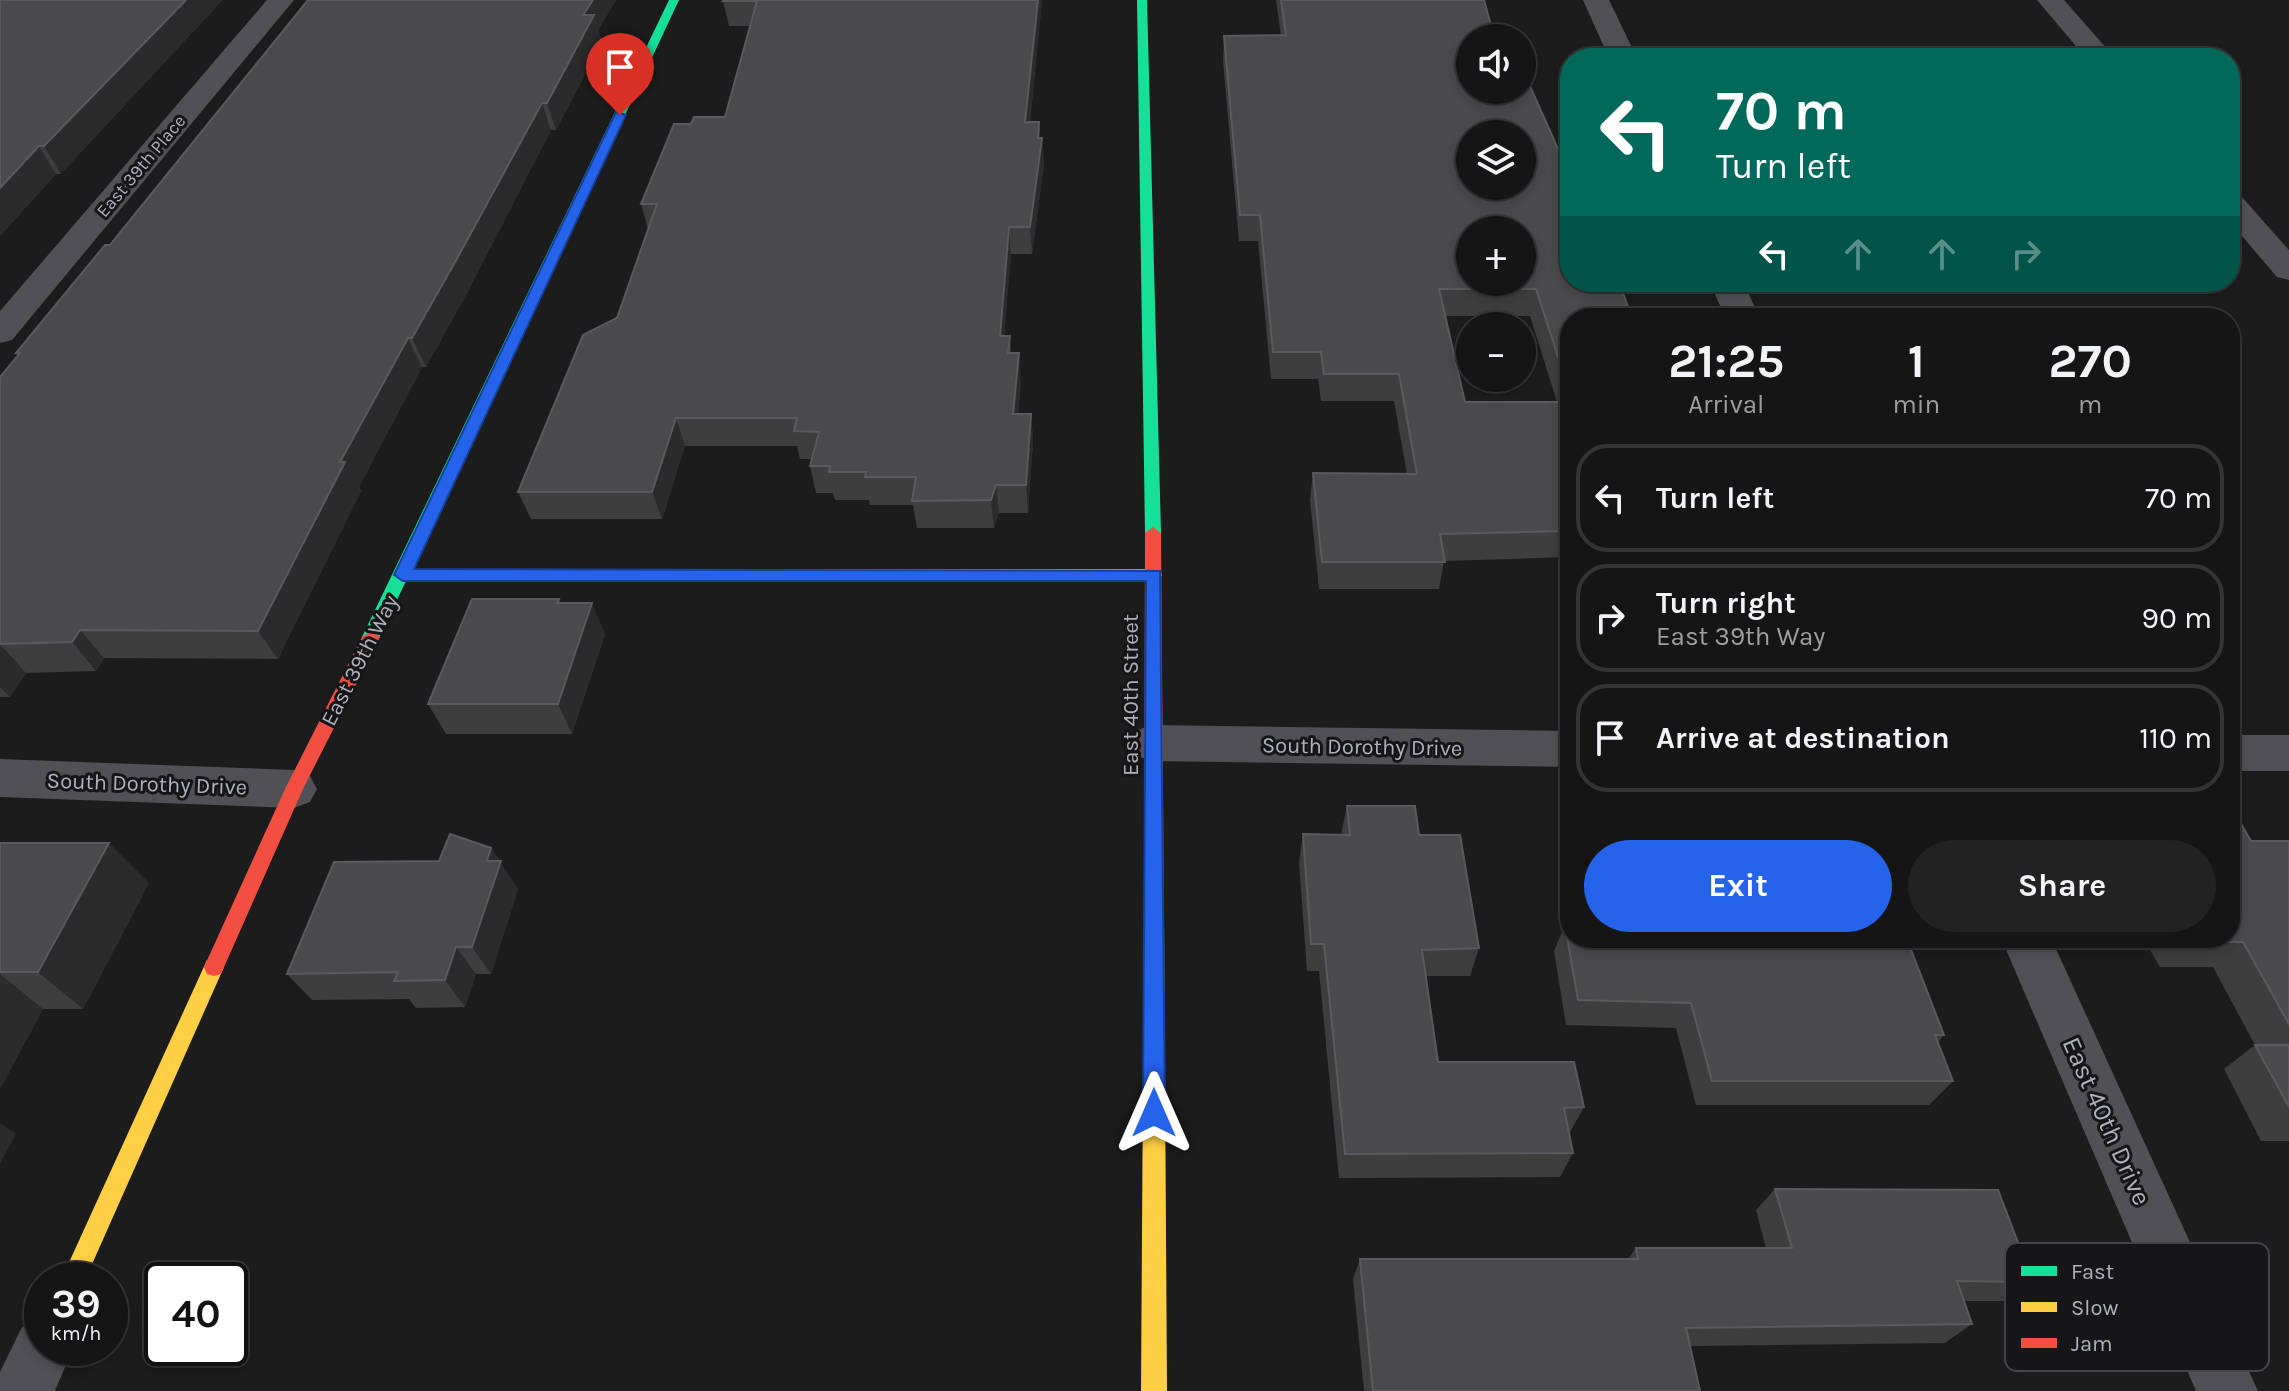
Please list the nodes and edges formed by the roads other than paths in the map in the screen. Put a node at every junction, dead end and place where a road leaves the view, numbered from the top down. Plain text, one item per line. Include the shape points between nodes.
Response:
1 (281, 0) edge
2 (674, 0) edge
3 (1142, 0) edge
4 (1596, 0) edge
5 (2050, 0) edge
6 (1618, 48) edge
7 (2092, 48) edge
8 (2240, 214) edge
9 (2289, 270) edge
10 (0, 333) edge
11 (403, 575) junction
12 (1154, 575) junction
13 (1153, 743) junction
14 (1560, 749) edge
15 (2240, 753) edge
16 (2289, 753) edge
17 (0, 778) edge
18 (294, 789) junction
19 (2030, 948) edge
20 (2161, 1243) edge
21 (81, 1262) edge
22 (35, 1366) edge
23 (2218, 1371) edge
24 (23, 1391) edge
25 (1154, 1391) edge
26 (2227, 1391) edge

1 - 10 street, East 39th Place
2 - 11 street, East 39th Way
3 - 12 street, East 40th Street
4 - 6 street
5 - 7 street
8 - 9 street
11 - 12 street
11 - 18 street, East 39th Way
12 - 13 street, East 40th Street
13 - 14 street, South Dorothy Drive
13 - 25 street, East 40th Street
15 - 16 street
17 - 18 street, South Dorothy Drive
18 - 21 street, East 39th Way
19 - 20 street, East 40th Drive
22 - 24 street
23 - 26 street, East 40th Drive

